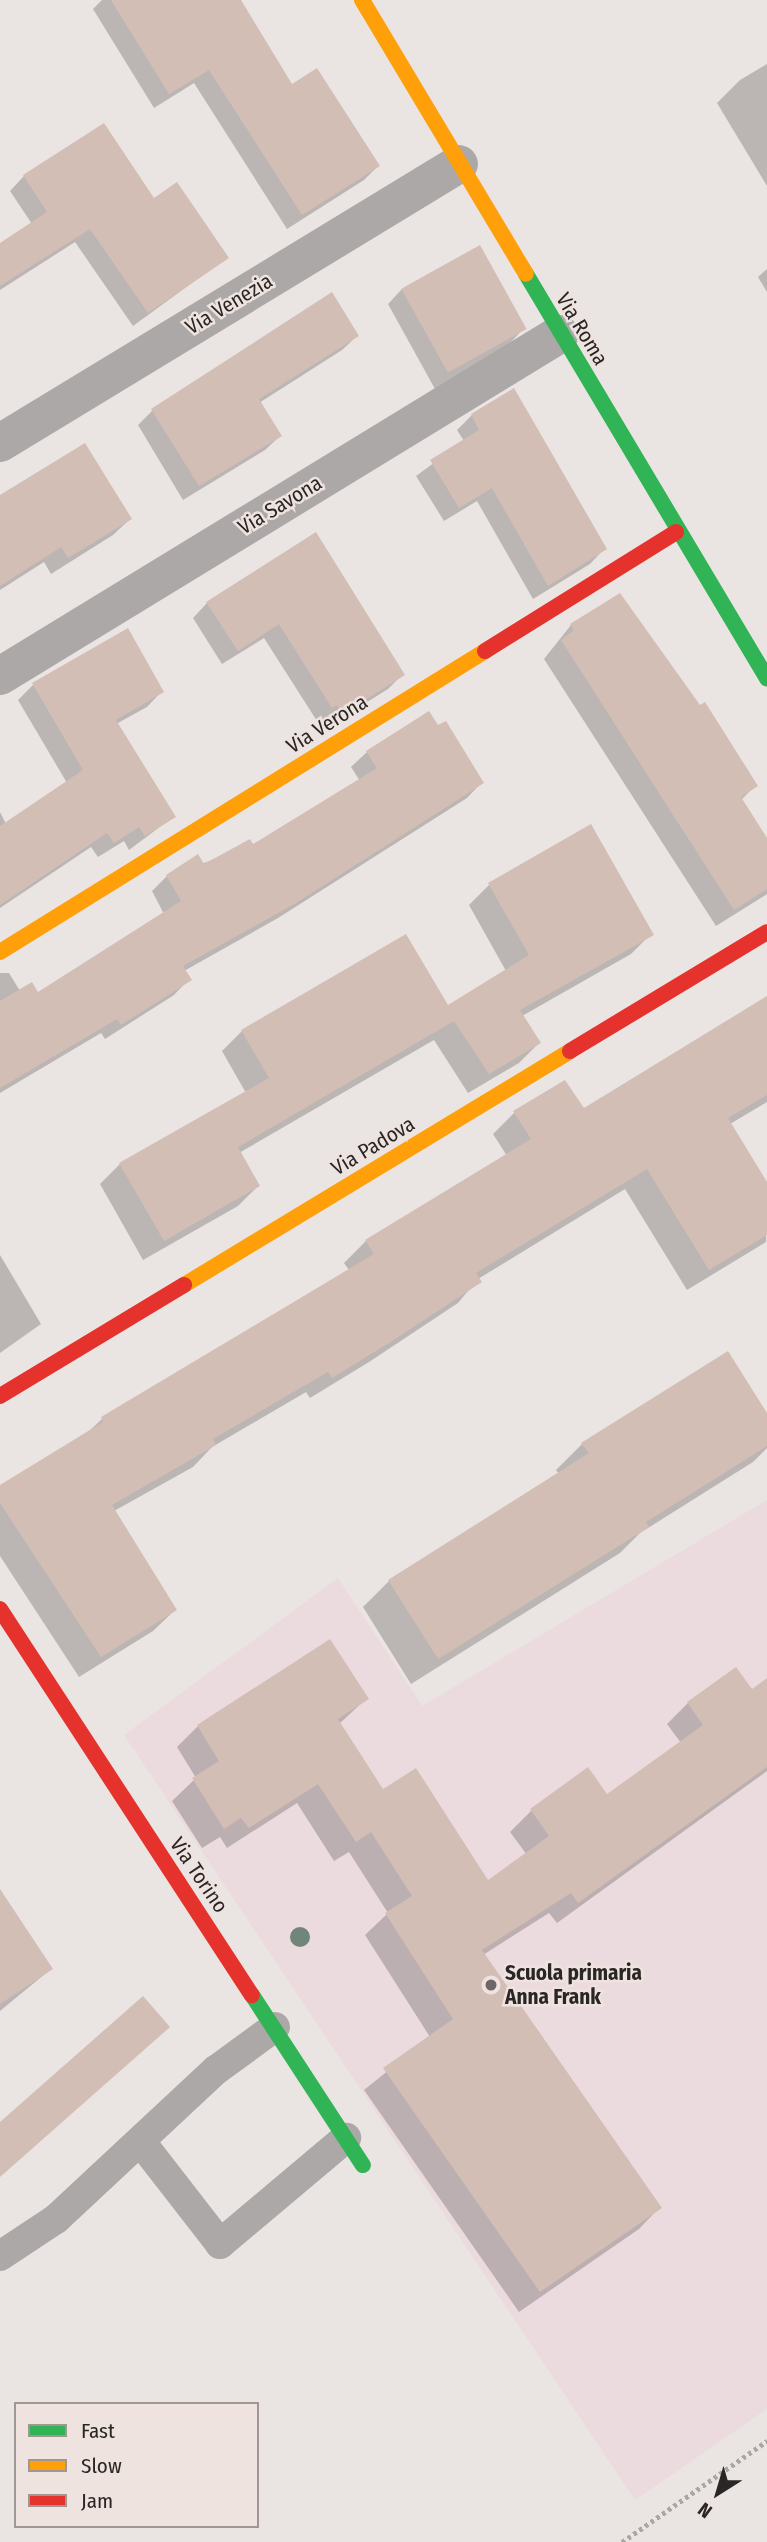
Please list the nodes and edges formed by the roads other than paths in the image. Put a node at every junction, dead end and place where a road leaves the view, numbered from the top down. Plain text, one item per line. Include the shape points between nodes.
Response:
1 (362, 0) edge
2 (459, 164) junction
3 (560, 334) junction
4 (0, 443) edge
5 (676, 531) junction
6 (0, 676) edge
7 (767, 679) edge
8 (767, 932) edge
9 (0, 952) edge
10 (0, 1396) edge
11 (0, 1609) edge
12 (275, 2027) junction
13 (346, 2138) junction
14 (141, 2142) junction
15 (363, 2165) dead end
16 (0, 2256) edge

1 - 2 street, Via Roma
2 - 3 street, Via Roma
2 - 4 street, Via Venezia
3 - 5 street, Via Roma
3 - 6 street, Via Savona
5 - 7 street, Via Roma
5 - 9 street, Via Verona
8 - 10 street, Via Padova
11 - 12 street, Via Torino
12 - 13 street, Via Torino
12 - 14 lane via 216,2070
13 - 14 lane via 220,2244
13 - 15 street, Via Torino
14 - 16 lane via 56,2219

